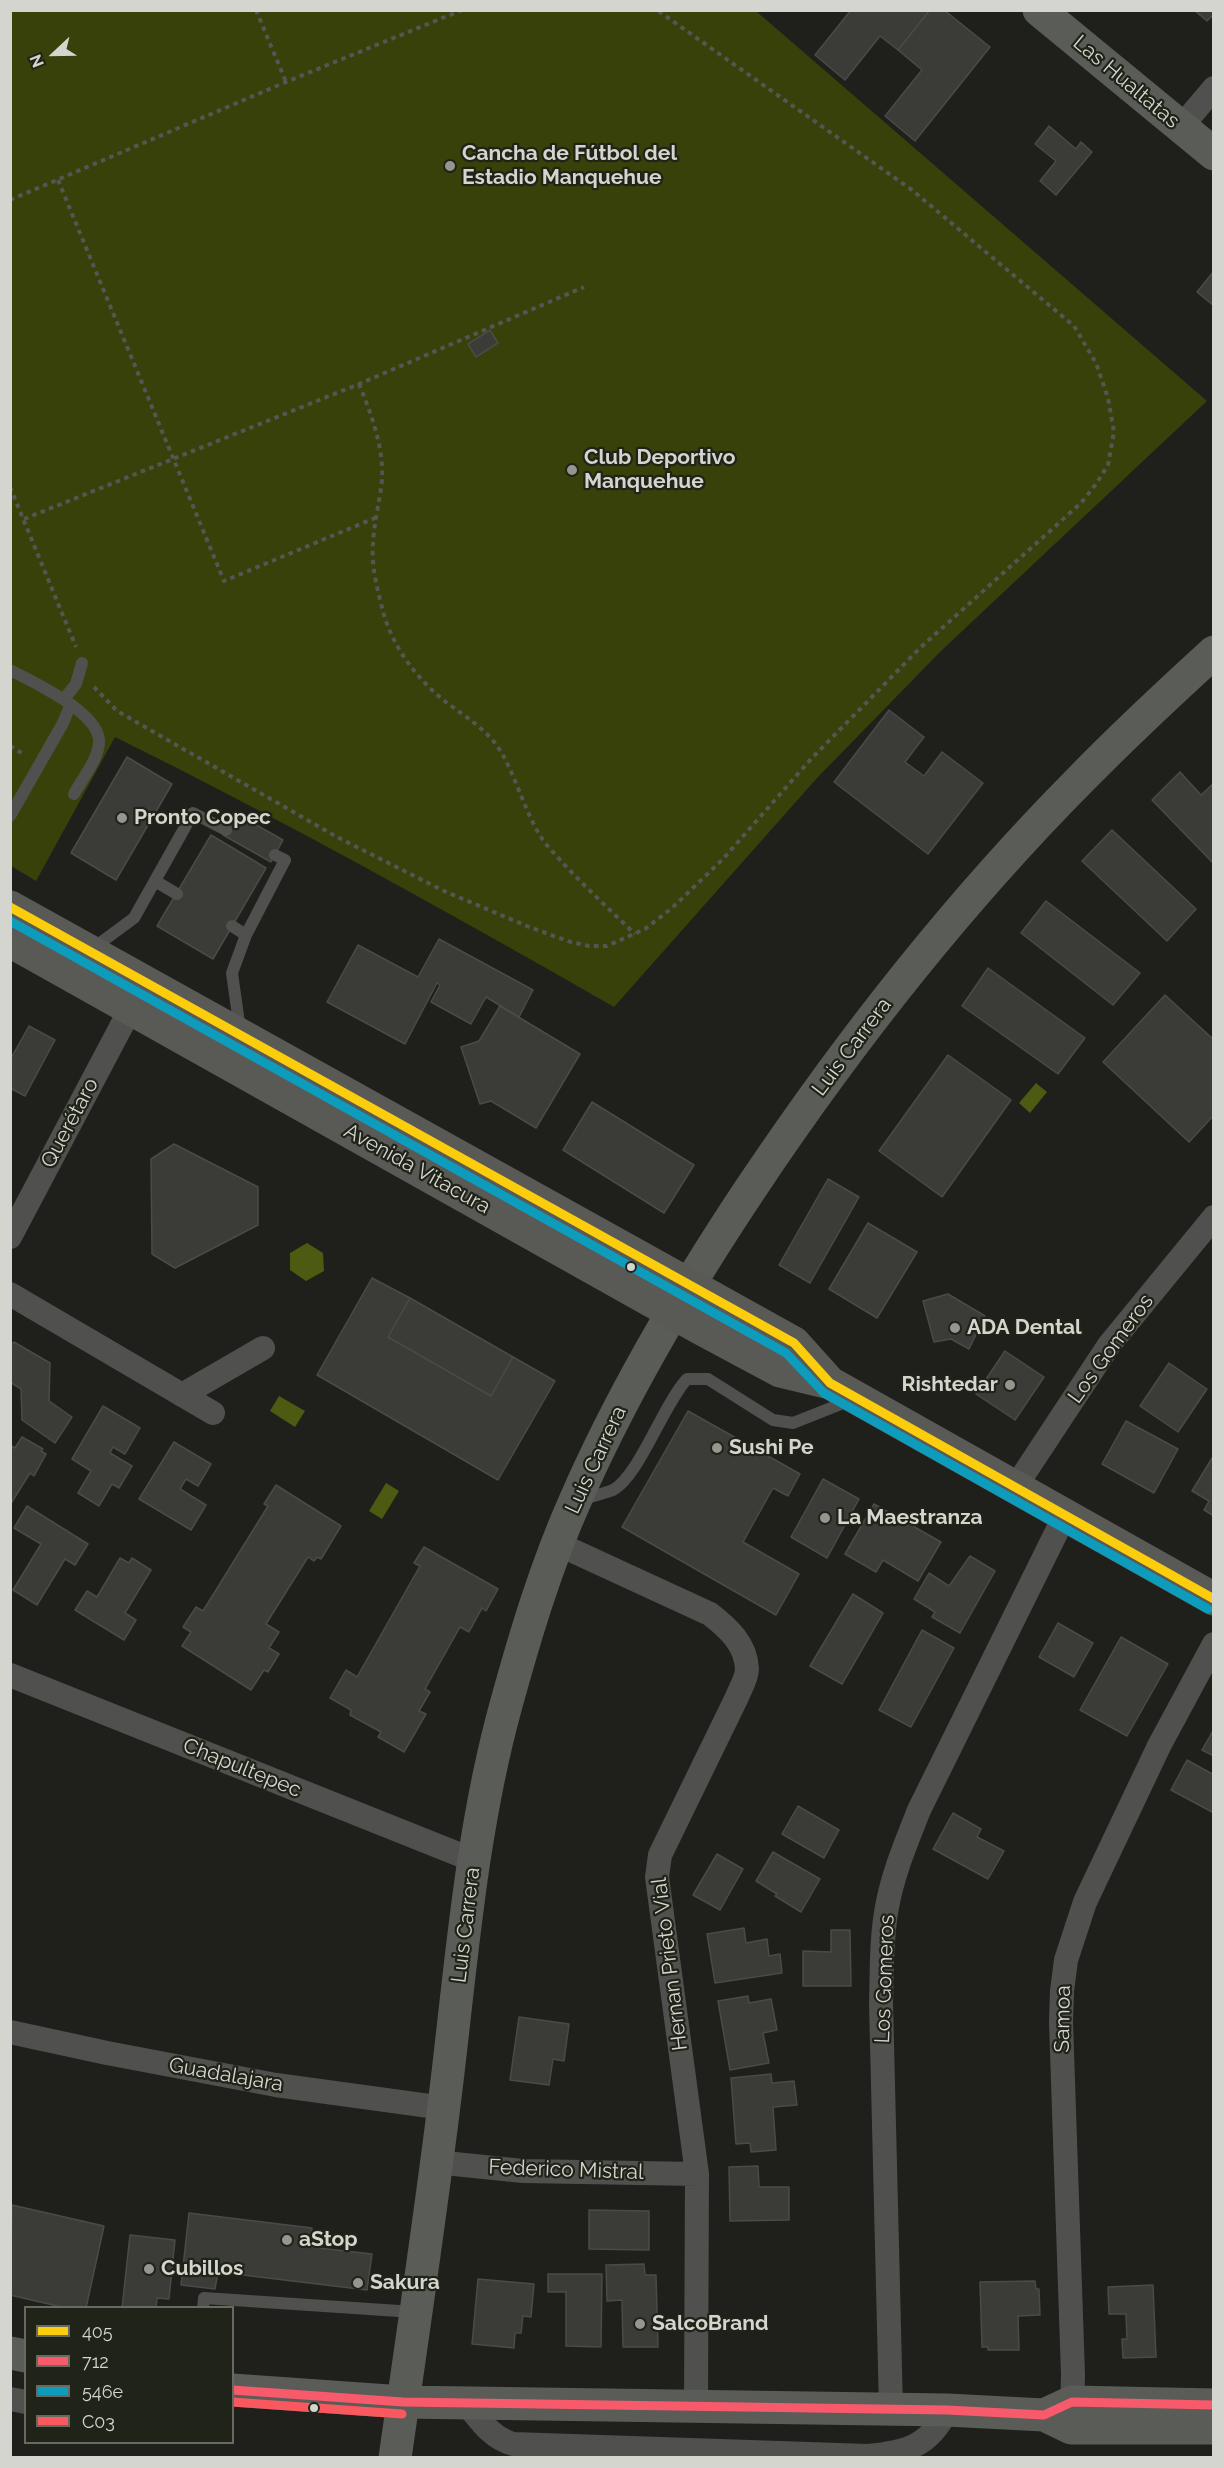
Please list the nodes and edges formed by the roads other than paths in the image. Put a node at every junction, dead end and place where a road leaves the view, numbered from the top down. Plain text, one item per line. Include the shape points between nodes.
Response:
1 (1039, 10) edge
2 (1214, 88) edge
3 (1181, 127) junction
4 (1214, 154) edge
5 (1214, 652) edge
6 (82, 663) road end
7 (10, 670) edge
8 (67, 702) junction
9 (74, 794) dead end
10 (10, 816) edge
11 (226, 830) dead end
12 (275, 855) dead end
13 (155, 881) junction
14 (177, 894) dead end
15 (10, 907) edge
16 (232, 926) dead end
17 (246, 935) junction
18 (10, 941) edge
19 (90, 951) junction
20 (131, 1008) junction
21 (241, 1034) junction
22 (1214, 1217) edge
23 (13, 1227) edge
24 (689, 1284) junction
25 (10, 1294) edge
26 (673, 1313) junction
27 (263, 1348) dead end
28 (843, 1390) junction
29 (182, 1395) junction
30 (213, 1413) dead end
31 (1016, 1486) junction
32 (575, 1502) junction
33 (1065, 1515) junction
34 (558, 1544) junction
35 (1214, 1599) edge
36 (1214, 1644) edge
37 (10, 1675) edge
38 (473, 1860) junction
39 (10, 2032) edge
40 (444, 2108) junction
41 (435, 2162) junction
42 (697, 2174) junction
43 (203, 2306) edge
44 (416, 2312) junction
45 (234, 2390) edge
46 (265, 2394) junction
47 (403, 2402) junction
48 (466, 2403) junction
49 (696, 2405) junction
50 (1214, 2405) edge
51 (234, 2406) edge
52 (891, 2409) junction
53 (947, 2410) junction
54 (1062, 2415) junction
55 (1214, 2428) edge
56 (395, 2457) edge

1 - 3 street, Las Hualtatas
2 - 3 street
3 - 4 street, Las Hualtatas
5 - 24 street, Luis Carrera via 1078,782 1006,858 930,948 845,1053
6 - 8 lane
7 - 8 lane
8 - 9 lane via 93,727 99,742
8 - 10 lane via 63,723
11 - 13 lane via 193,813
12 - 17 lane via 285,860
13 - 14 lane
13 - 19 lane via 134,918
15 - 19 main road, Avenida Vitacura
16 - 17 lane
17 - 21 lane via 232,973
18 - 20 main road, Avenida Vitacura
19 - 21 main road, Avenida Vitacura
20 - 23 street, Querétaro
20 - 26 main road, Avenida Vitacura
21 - 24 main road, Avenida Vitacura
22 - 31 street, Los Gomeros via 1109,1345
24 - 26 street, Luis Carrera
24 - 28 main road, Avenida Vitacura via 794,1343
25 - 29 street
26 - 28 main road, Avenida Vitacura via 780,1371
26 - 32 street, Luis Carrera via 621,1405
27 - 29 street
28 - 31 main road, Avenida Vitacura
28 - 32 lane via 794,1423 773,1420 708,1379 687,1379 675,1392 628,1477 613,1489
29 - 30 street
31 - 33 main road, Avenida Vitacura
32 - 34 street, Luis Carrera
33 - 35 main road, Avenida Vitacura
33 - 52 street, Los Gomeros via 919,1810 887,1905 881,2003
34 - 38 street, Luis Carrera via 505,1709
34 - 42 street, Hernan Prieto Vial via 710,1614 731,1631 743,1650 747,1671 660,1855 657,1877
36 - 54 street, Samoa via 1159,1746 1085,1902 1066,1960 1061,2022 1073,2375
37 - 38 street, Chapultepec
38 - 40 street, Luis Carrera
39 - 40 street, Guadalajara via 276,2085
40 - 41 street, Luis Carrera
41 - 42 street, Federico Mistral via 513,2170
41 - 44 street, Luis Carrera
42 - 49 street, Hernan Prieto Vial
43 - 44 lane via 204,2298
44 - 47 street, Luis Carrera
45 - 46 street
46 - 47 street
46 - 51 street
47 - 48 street
47 - 56 street, Luis Carrera
48 - 49 street
48 - 53 street via 490,2432 513,2444 868,2456 920,2444
49 - 52 street
50 - 54 street
52 - 53 street
53 - 54 street
54 - 55 street

